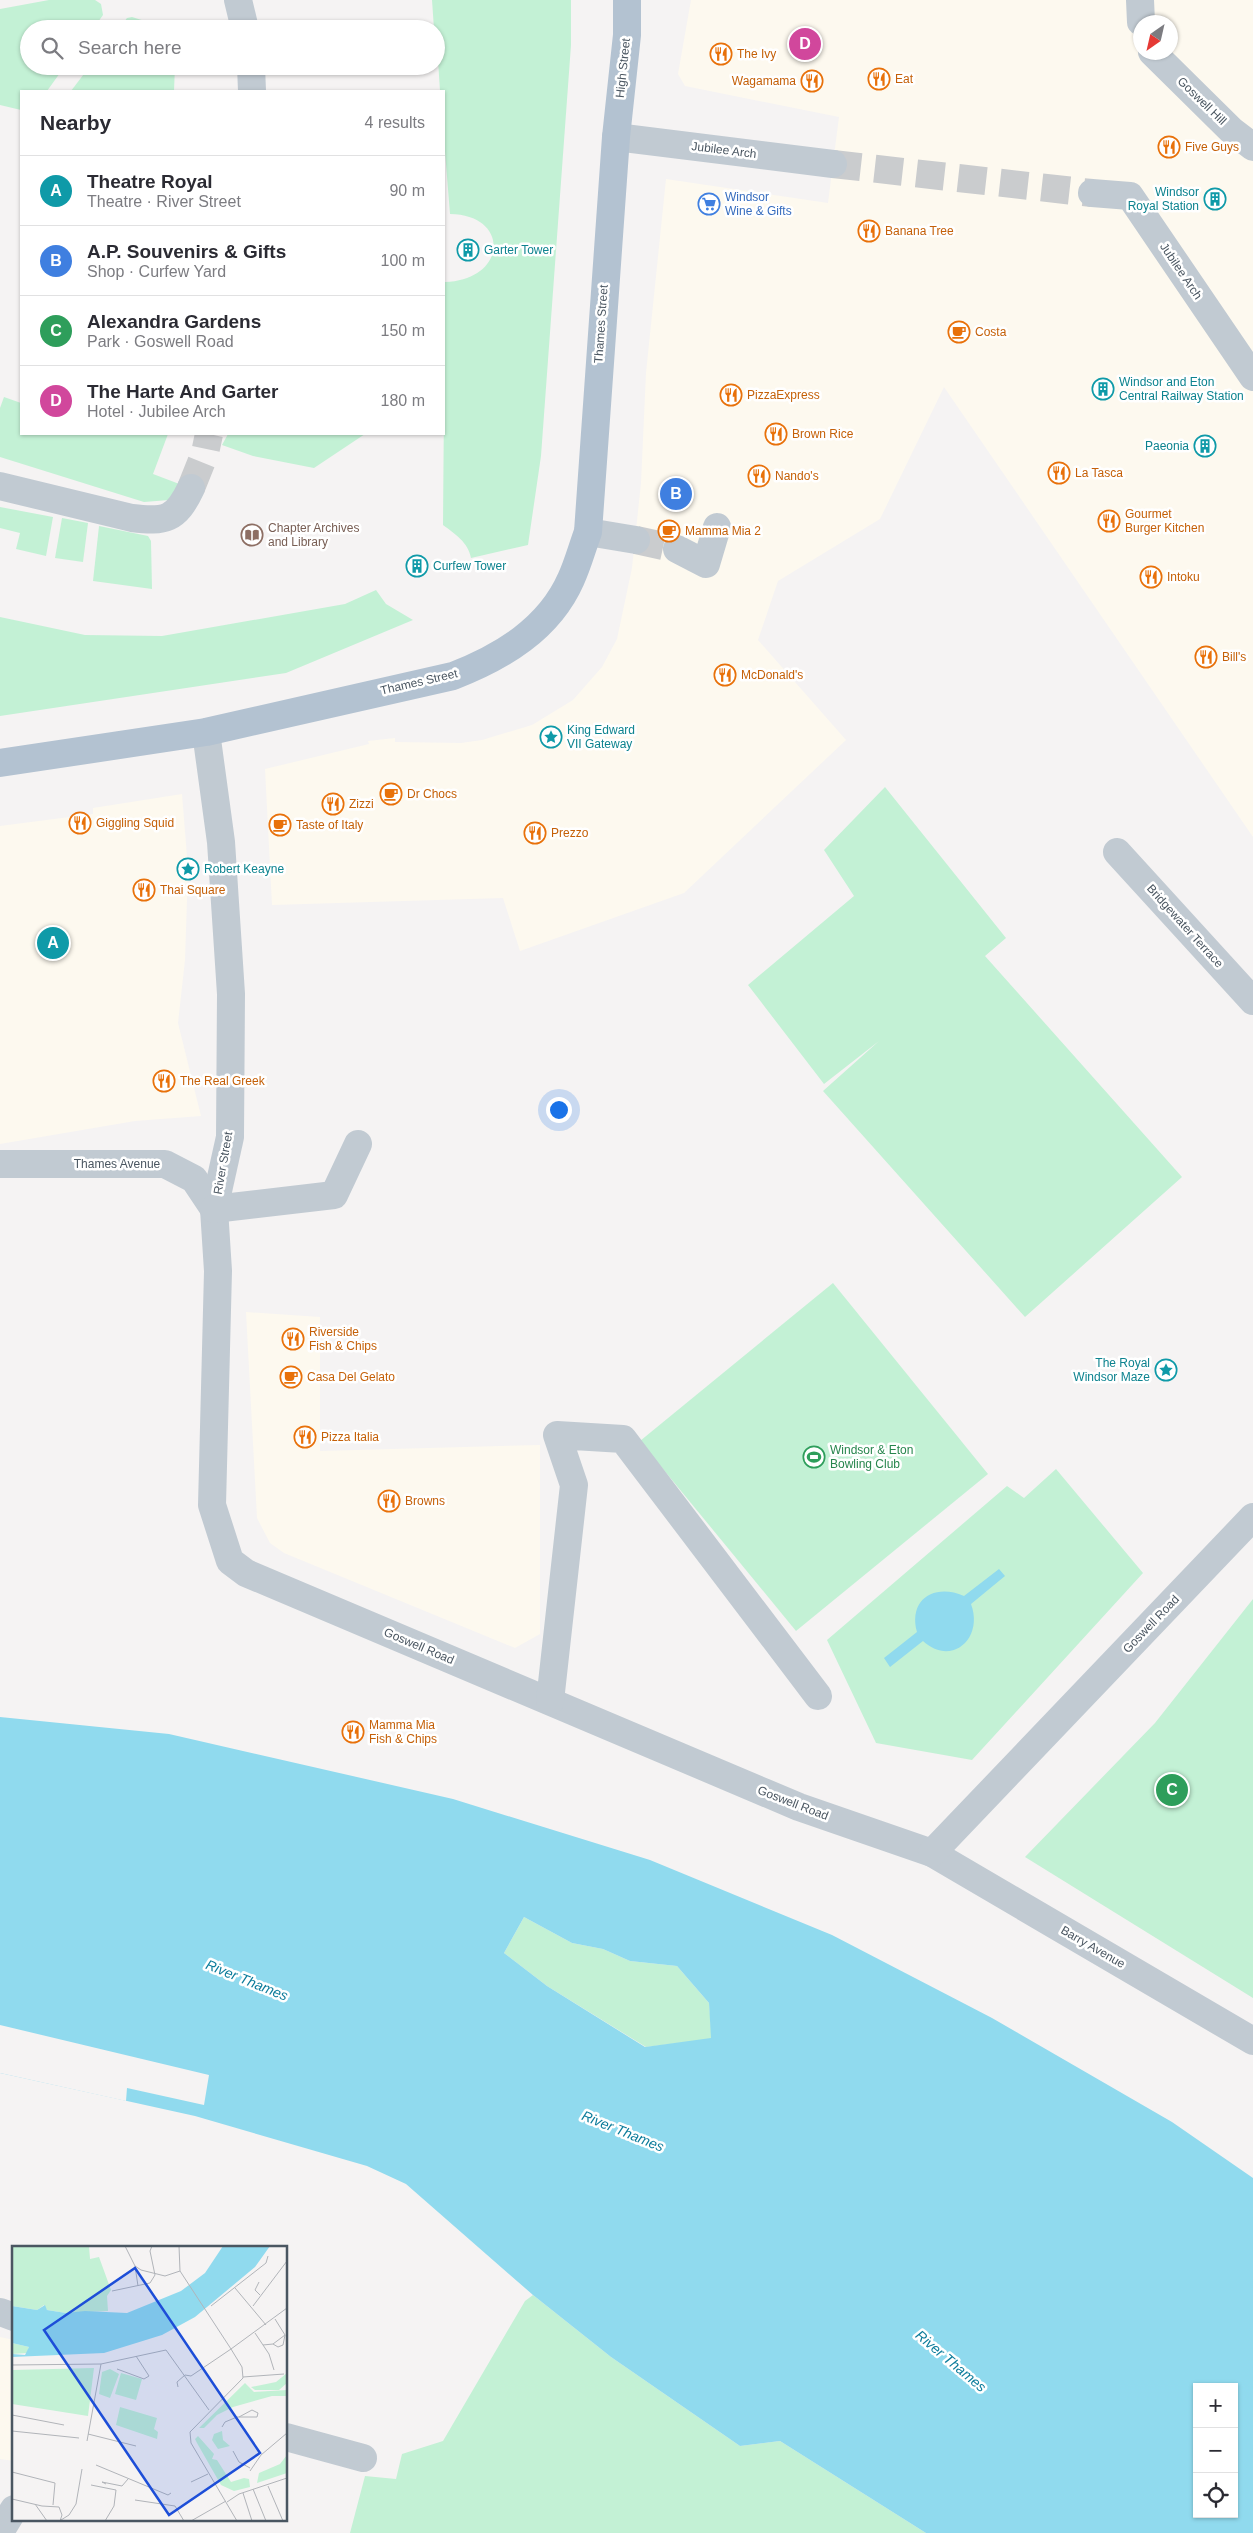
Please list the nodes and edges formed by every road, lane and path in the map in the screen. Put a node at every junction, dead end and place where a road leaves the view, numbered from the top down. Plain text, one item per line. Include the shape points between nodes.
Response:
1 (238, 0) edge
2 (627, 0) edge
3 (1140, 0) edge
4 (1141, 15) edge
5 (243, 20) edge
6 (1160, 60) edge
7 (251, 75) edge
8 (252, 90) edge
9 (616, 136) junction
10 (1253, 148) edge
11 (833, 164) tunnel mouth
12 (1092, 193) tunnel mouth
13 (1253, 377) edge
14 (0, 486) edge
15 (191, 488) tunnel mouth
16 (717, 527) dead end
17 (588, 532) junction
18 (636, 540) tunnel mouth
19 (677, 549) tunnel mouth
20 (206, 732) junction
21 (0, 763) edge
22 (1117, 852) dead end
23 (1253, 1001) edge
24 (358, 1144) dead end
25 (0, 1164) edge
26 (214, 1209) junction
27 (1253, 1517) edge
28 (230, 1561) joint
29 (818, 1696) dead end
30 (550, 1701) junction
31 (932, 1853) junction
32 (1253, 2041) edge
33 (0, 2312) edge
34 (12, 2316) edge
35 (288, 2438) edge
36 (363, 2458) dead end
37 (12, 2512) edge
38 (0, 2532) edge

1 - 5 street
2 - 9 main road, High Street
3 - 4 street
6 - 10 street, Goswell Hill
7 - 8 street
9 - 11 street, Jubilee Arch
9 - 17 main road, Thames Street
12 - 13 street, Jubilee Arch via 1130,196
14 - 15 street via 152,520 165,520 176,513
16 - 19 street via 706,564
17 - 18 street
17 - 20 main road, Thames Street via 571,580 548,616 525,639 487,663 453,676
20 - 21 main road, Thames Street
20 - 26 street, River Street via 221,842 231,994 230,1137
22 - 23 street, Bridgewater Terrace
24 - 26 street via 334,1195
25 - 26 street, Thames Avenue via 165,1164 194,1179
26 - 28 street, River Street via 218,1271 212,1505
27 - 31 street, Goswell Road
28 - 30 street, Goswell Road via 246,1573
29 - 30 street via 622,1438 557,1436 574,1485
30 - 31 street, Goswell Road via 799,1807
31 - 32 street, Barry Avenue
33 - 34 street
35 - 36 street
37 - 38 street

